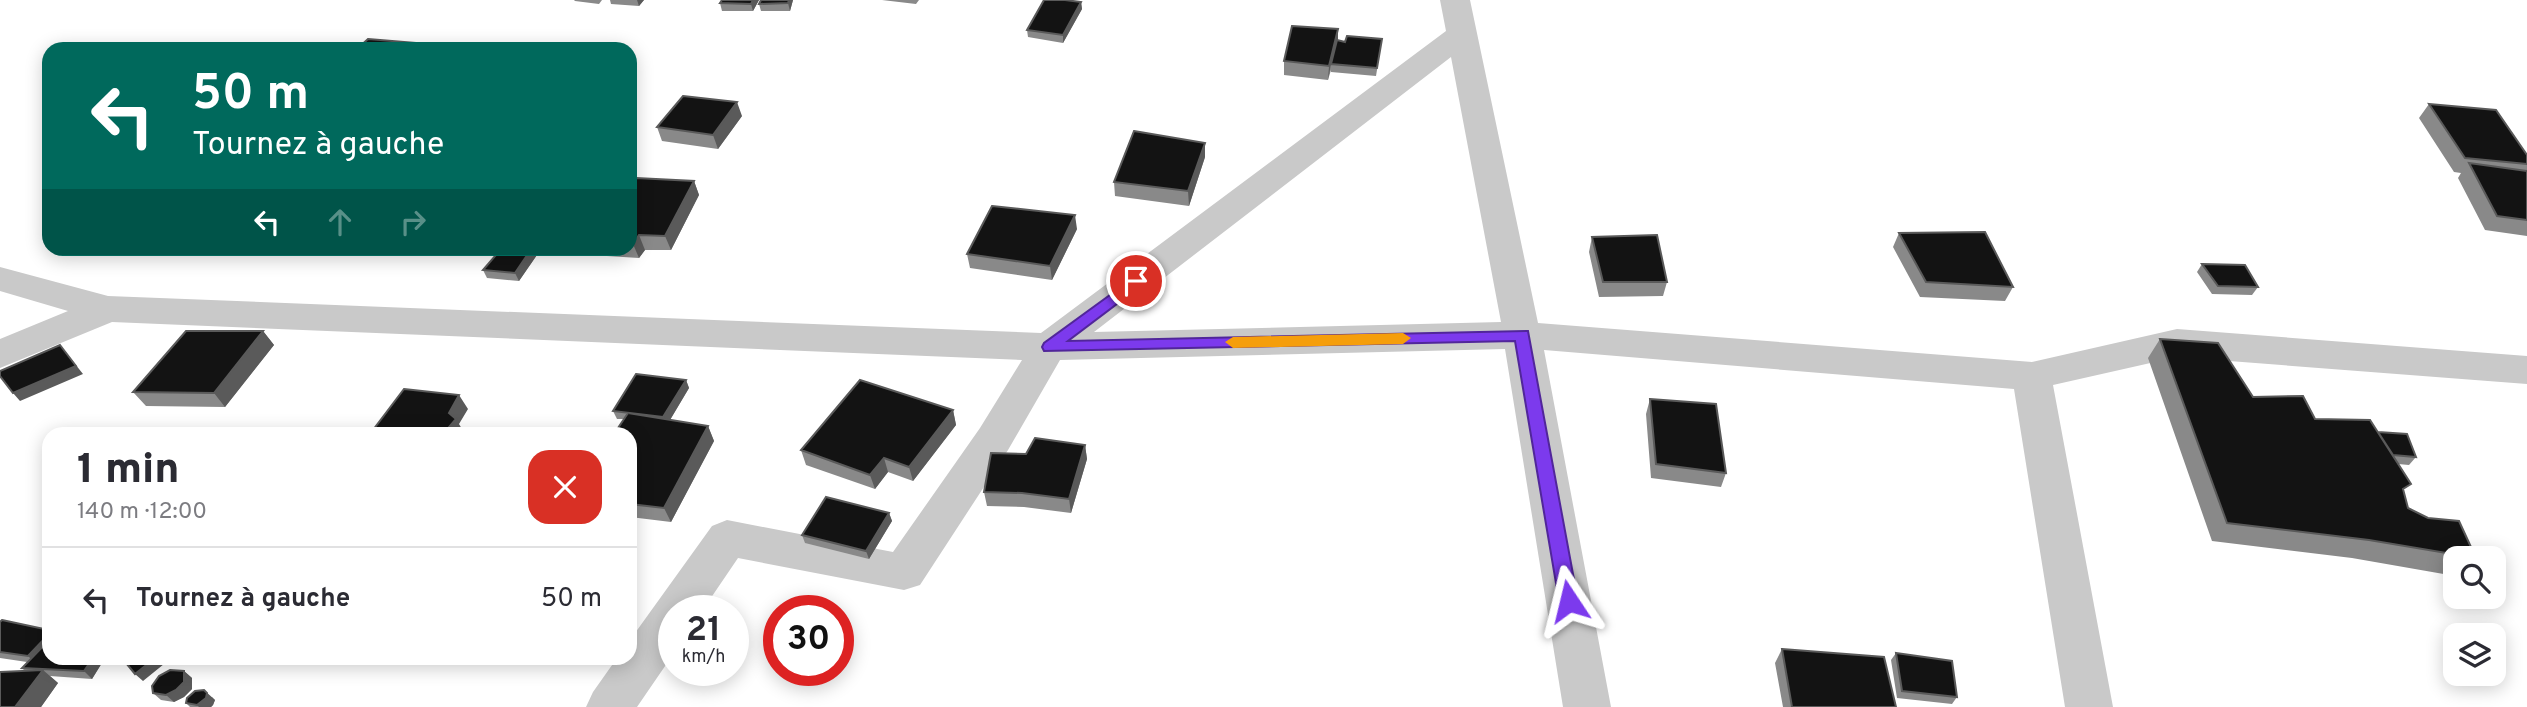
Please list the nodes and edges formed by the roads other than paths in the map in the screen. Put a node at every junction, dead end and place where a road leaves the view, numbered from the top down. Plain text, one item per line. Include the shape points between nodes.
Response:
1 (1458, 17) edge
2 (0, 279) edge
3 (108, 309) junction
4 (1522, 335) junction
5 (1049, 347) junction
6 (0, 354) edge
7 (2527, 370) edge
8 (2032, 376) junction
9 (687, 595) edge
10 (658, 638) edge
11 (610, 707) edge
12 (1587, 707) edge
13 (2089, 707) edge

1 - 4 street
1 - 5 street
2 - 3 street
3 - 5 street
3 - 6 street
4 - 5 street
4 - 8 street
4 - 12 street
5 - 9 street via 994,439 904,572 727,538
7 - 8 street via 2177,343
8 - 13 street
10 - 11 street

